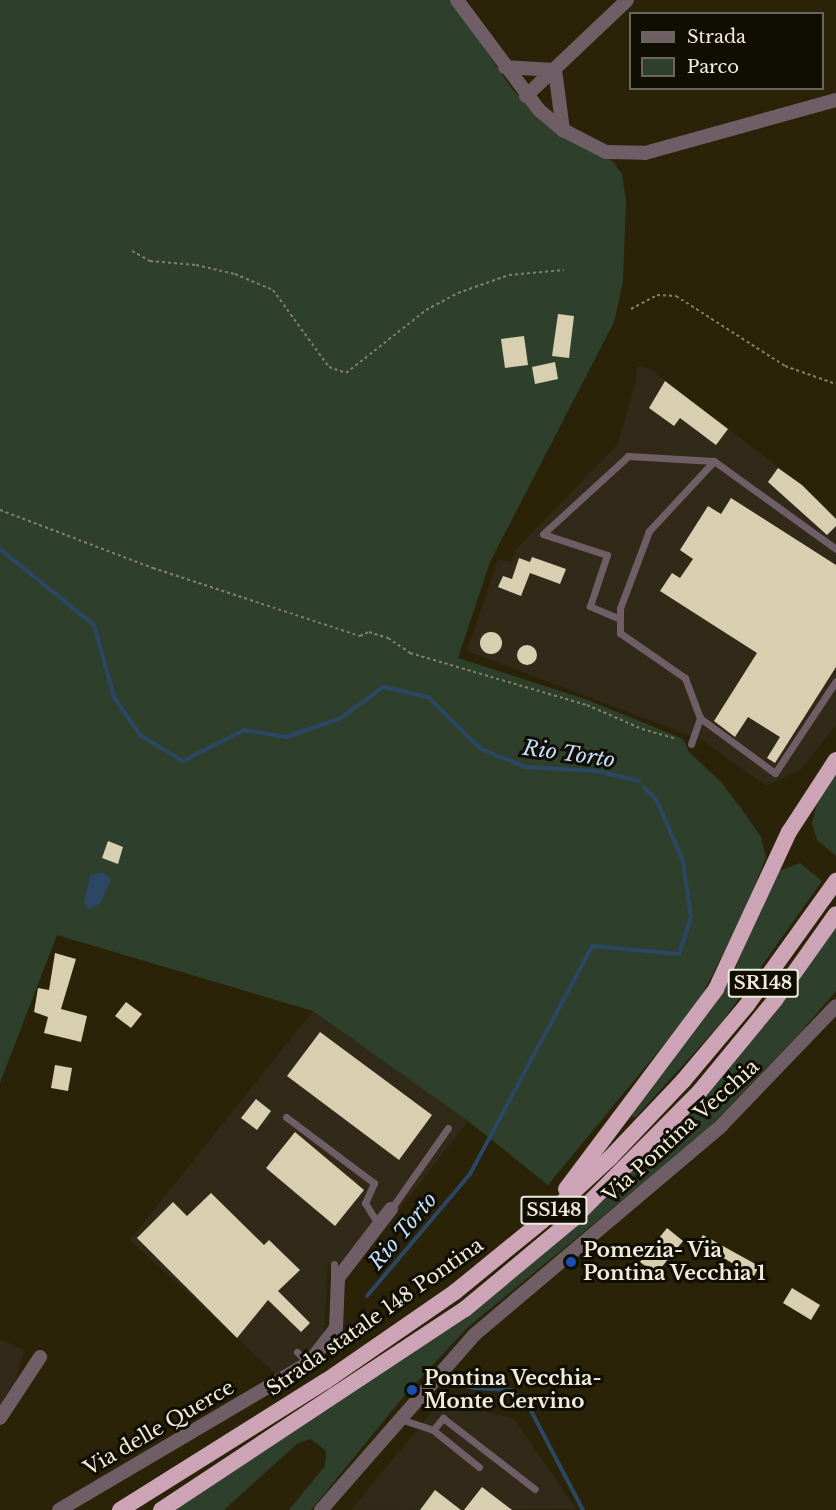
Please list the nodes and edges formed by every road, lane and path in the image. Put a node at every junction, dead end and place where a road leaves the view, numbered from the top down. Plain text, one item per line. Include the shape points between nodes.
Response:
1 (457, 0) edge
2 (627, 0) edge
3 (504, 67) junction
4 (555, 70) junction
5 (526, 96) junction
6 (836, 100) edge
7 (563, 130) junction
8 (132, 251) dead end
9 (564, 270) dead end
10 (631, 309) dead end
11 (836, 384) edge
12 (714, 461) junction
13 (0, 510) edge
14 (836, 549) edge
15 (620, 620) junction
16 (836, 681) edge
17 (700, 718) junction
18 (676, 739) dead end
19 (691, 744) dead end
20 (836, 760) edge
21 (836, 881) edge
22 (836, 915) edge
23 (836, 1006) edge
24 (683, 1081) joint
25 (700, 1091) joint
26 (286, 1116) dead end
27 (448, 1128) dead end
28 (391, 1209) joint
29 (542, 1221) junction
30 (378, 1224) junction
31 (334, 1264) dead end
32 (332, 1279) junction
33 (297, 1352) dead end
34 (40, 1357) dead end
35 (309, 1363) junction
36 (0, 1418) edge
37 (400, 1419) junction
38 (434, 1430) junction
39 (479, 1467) dead end
40 (534, 1489) dead end
41 (59, 1510) edge
42 (120, 1510) edge
43 (161, 1510) edge
44 (321, 1510) edge

1 - 3 street
2 - 4 street
3 - 4 street
3 - 5 street
4 - 5 street
4 - 7 street
5 - 7 street
6 - 7 street via 639,154 606,152
8 - 9 path via 150,261 196,266 255,281 273,290 329,367 346,373 426,310 458,293 509,275
10 - 11 path via 657,295 676,296 785,366
12 - 14 lane
12 - 15 lane via 649,531
12 - 15 lane via 628,456 543,534 608,555 590,606
13 - 18 path via 153,568 360,636 369,632 388,638 410,653 586,705
15 - 17 lane via 620,633 685,678
16 - 17 lane via 776,773
17 - 19 lane
20 - 29 highway via 789,832 737,949 710,998
21 - 24 highway, SR148 via 747,1005
22 - 25 highway, SR148 via 768,1009
23 - 37 street, Via Pontina Vecchia via 722,1126 474,1335
24 - 29 highway, Strada statale 148 Pontina / SS148 via 610,1158
25 - 43 highway, Strada statale 148 Pontina / SS148 via 573,1219 465,1309
26 - 30 lane via 374,1183 365,1203
27 - 28 lane
28 - 30 street
29 - 42 highway, Strada statale 148 Pontina / SS148 via 410,1323
30 - 32 street
31 - 32 lane
32 - 35 street, Via delle Querce via 336,1328
33 - 35 lane
34 - 36 street
35 - 41 street, Via delle Querce
37 - 38 lane
37 - 44 street, Via Pontina Vecchia
38 - 39 lane
38 - 40 lane via 443,1418

